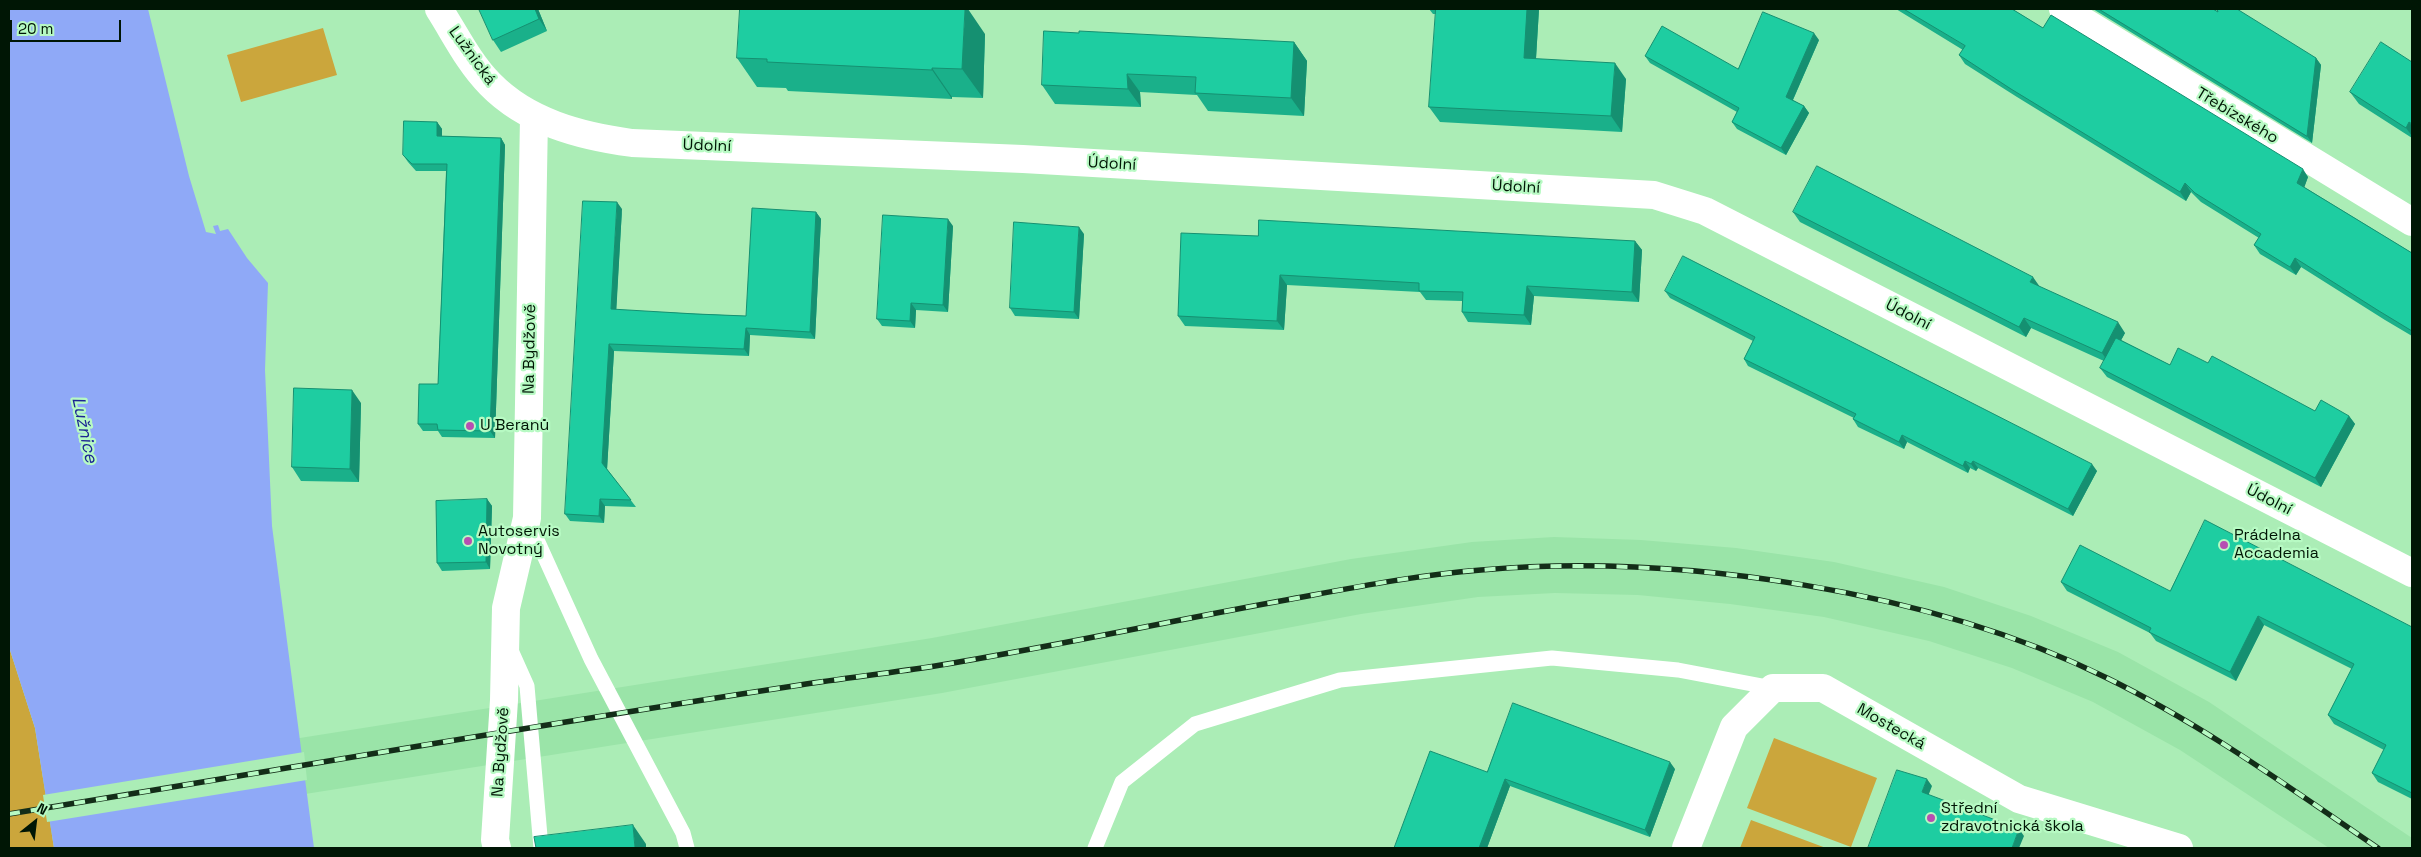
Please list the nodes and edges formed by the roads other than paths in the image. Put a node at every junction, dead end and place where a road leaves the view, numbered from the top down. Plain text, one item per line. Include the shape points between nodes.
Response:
1 (439, 9) edge
2 (2063, 9) edge
3 (534, 117) junction
4 (2412, 222) edge
5 (527, 518) junction
6 (2412, 573) edge
7 (505, 637) junction
8 (1773, 688) junction
9 (497, 848) edge
10 (541, 848) edge
11 (687, 848) edge
12 (1096, 848) edge
13 (1686, 848) edge
14 (2178, 848) edge

1 - 3 street, Lužnická via 489,84
2 - 4 street, Třebízského
3 - 5 street, Na Bydžově
3 - 6 street, Údolní via 583,134 632,143 1023,159 1654,195 1705,211
5 - 7 street, Na Bydžově via 506,608
5 - 11 lane via 592,659 683,833
7 - 9 street, Na Bydžově
7 - 10 lane via 527,686
8 - 12 lane via 1678,670 1552,658 1340,680 1195,724 1122,782
8 - 13 street via 1734,727
8 - 14 street, Mostecká via 1823,688 2018,799

